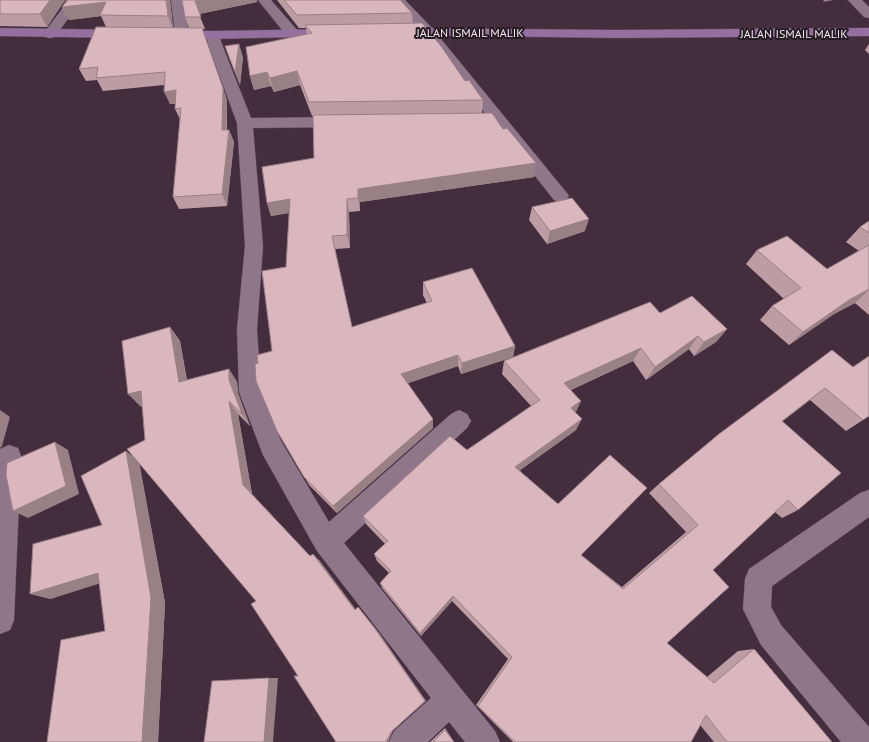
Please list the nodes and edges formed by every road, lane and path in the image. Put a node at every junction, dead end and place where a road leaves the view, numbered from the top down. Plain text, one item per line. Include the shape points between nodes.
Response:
1 (72, 0) edge
2 (177, 0) edge
3 (264, 0) edge
4 (398, 0) edge
5 (854, 0) edge
6 (869, 14) edge
7 (427, 31) junction
8 (0, 32) edge
9 (383, 32) edge
10 (869, 32) edge
11 (292, 33) junction
12 (353, 33) edge
13 (50, 34) junction
14 (135, 34) edge
15 (158, 34) edge
16 (182, 34) junction
17 (213, 35) junction
18 (476, 120) edge
19 (500, 120) junction
20 (356, 122) edge
21 (245, 123) junction
22 (560, 196) dead end
23 (458, 421) dead end
24 (9, 456) dead end
25 (869, 502) edge
26 (326, 542) junction
27 (0, 620) edge
28 (451, 700) junction
29 (405, 742) edge
30 (484, 742) edge
31 (861, 742) edge

1 - 13 street
2 - 16 street
3 - 11 street
4 - 7 street
5 - 6 street
7 - 9 main road, JALAN ISMAIL MALIK
7 - 10 main road, JALAN ISMAIL MALIK via 619,34
7 - 19 street
8 - 13 main road
11 - 12 main road
11 - 17 main road
13 - 14 main road
15 - 16 main road
16 - 17 main road
17 - 21 street
18 - 19 street
19 - 22 street
20 - 21 street
21 - 26 street via 254,246 247,329 250,392 271,447
23 - 26 street
24 - 27 street
25 - 31 street via 759,579 758,609 771,635
26 - 28 street
28 - 29 street
28 - 30 street

